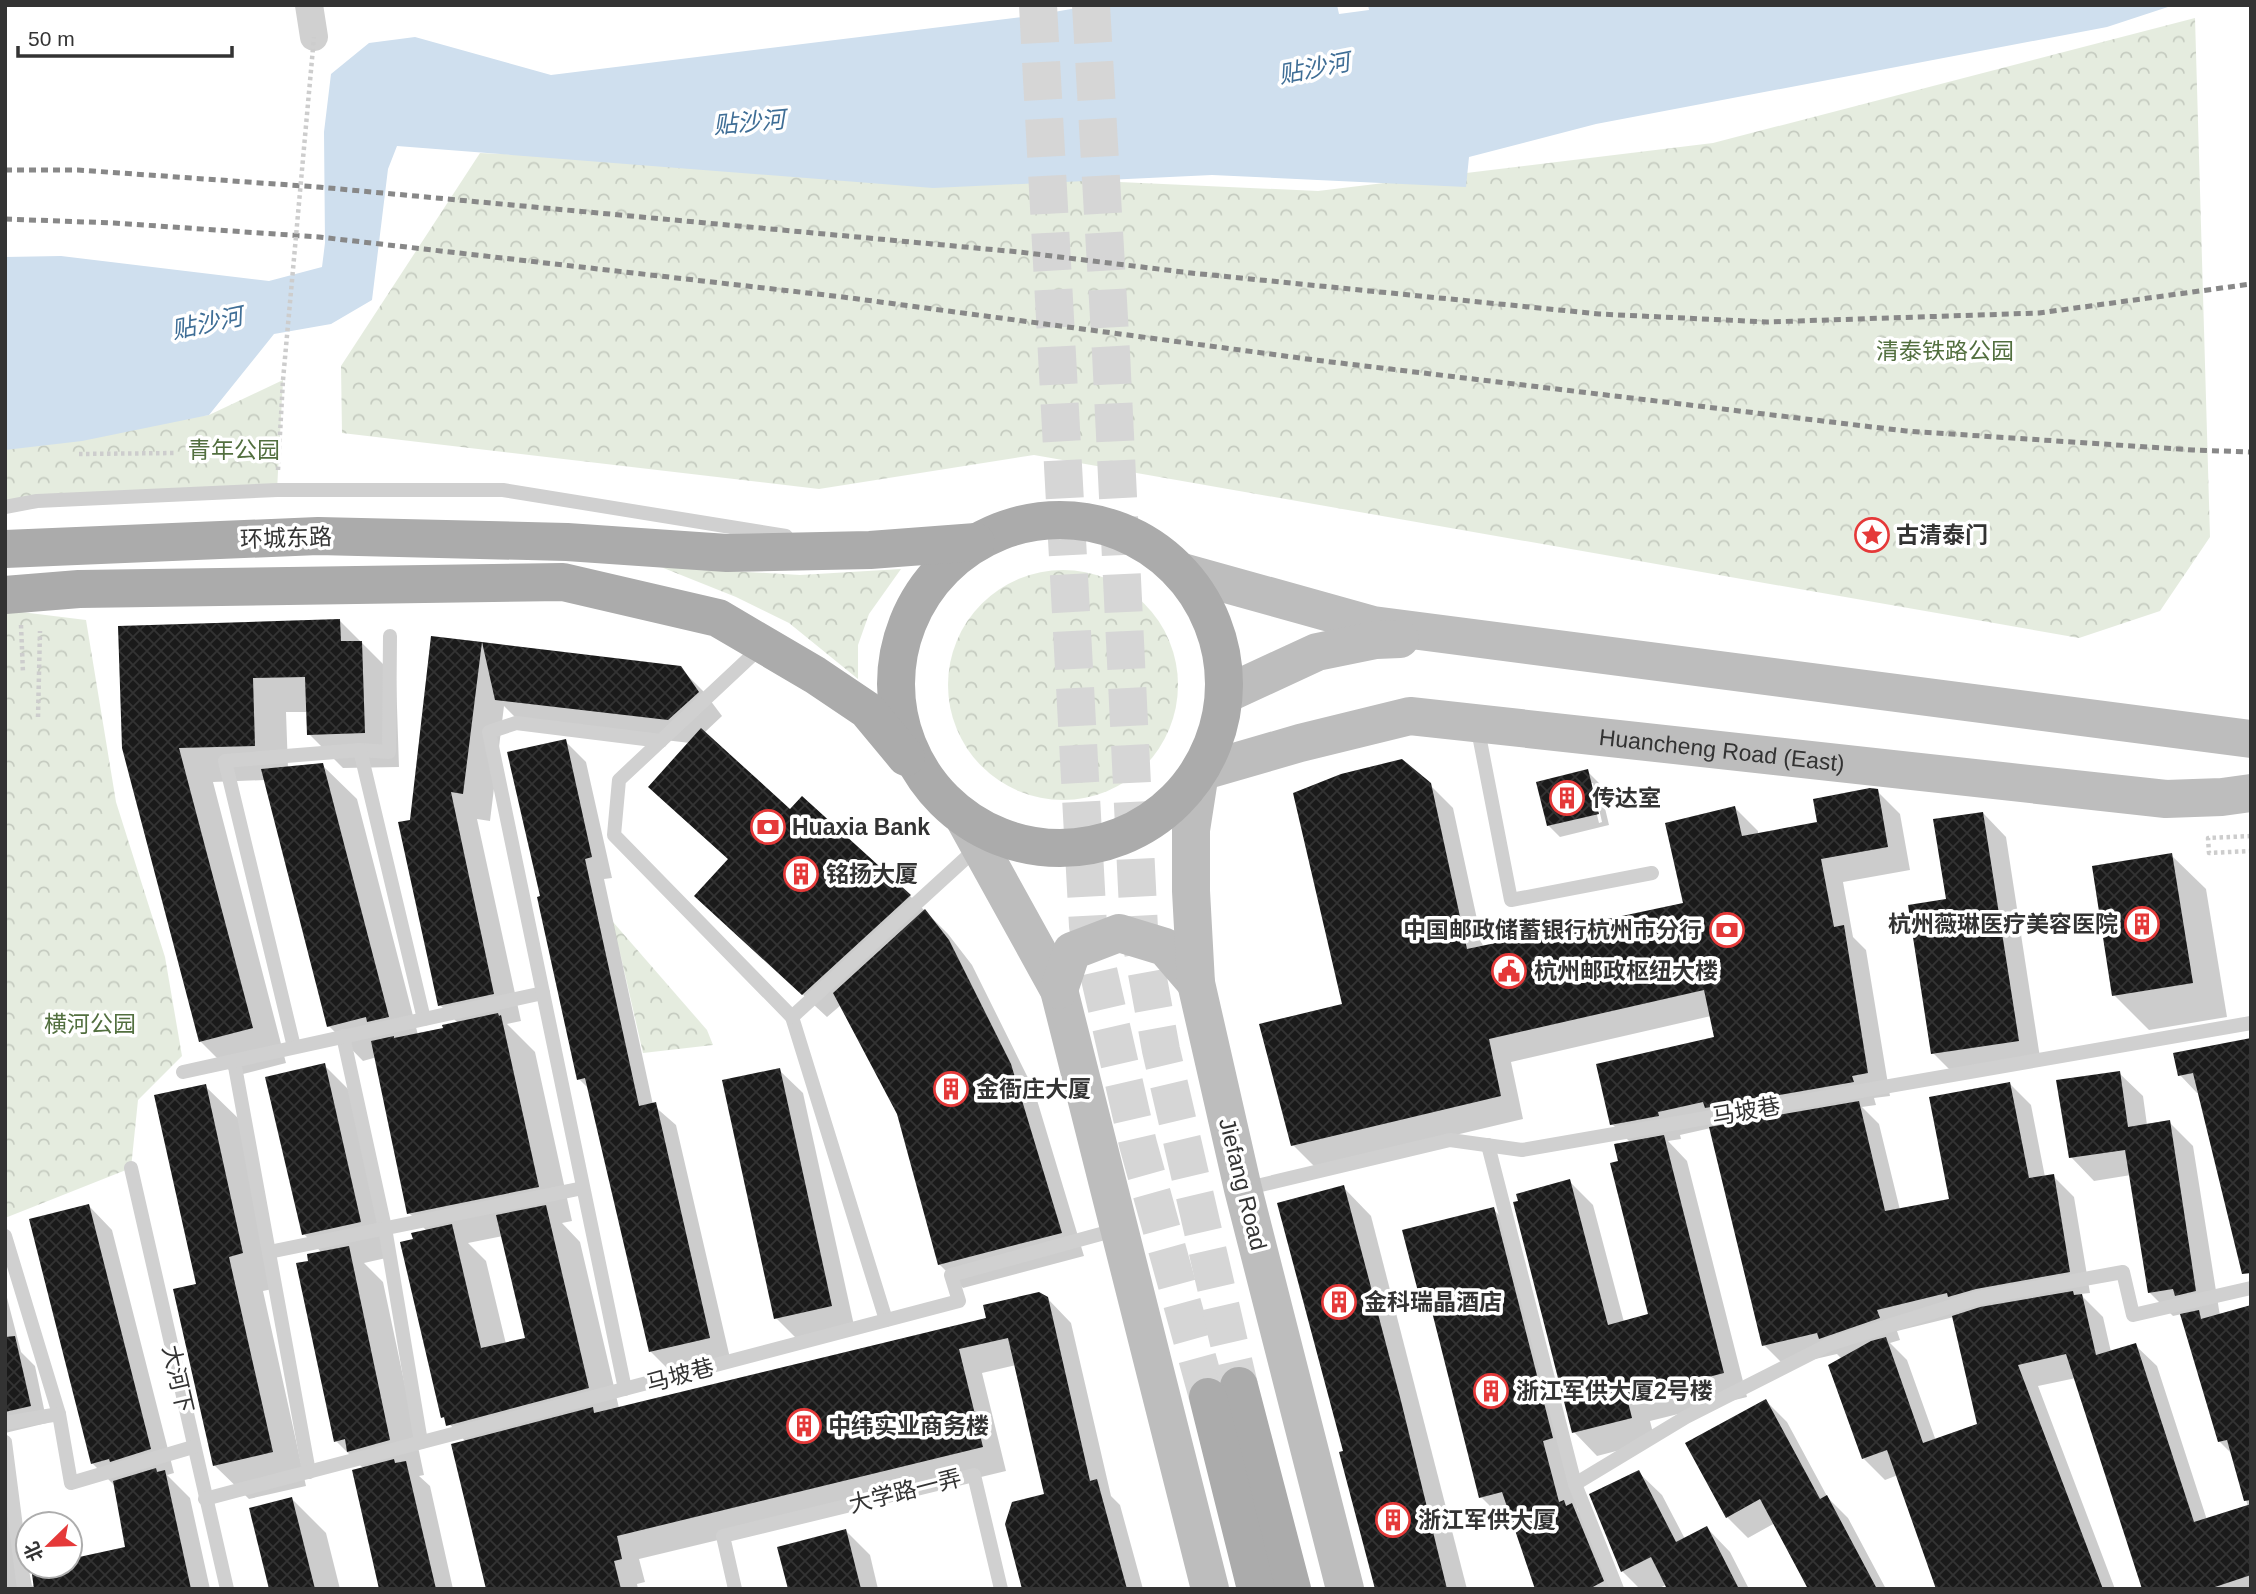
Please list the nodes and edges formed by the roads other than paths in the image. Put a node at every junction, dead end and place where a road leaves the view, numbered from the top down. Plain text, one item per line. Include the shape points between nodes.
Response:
1 (309, 5) edge
2 (314, 37) road end
3 (5, 507) edge
4 (976, 542) junction
5 (5, 549) edge
6 (870, 550) junction
7 (1179, 571) junction
8 (13, 609) edge
9 (390, 636) dead end
10 (1465, 636) junction
11 (764, 645) junction
12 (1224, 695) junction
13 (1476, 724) junction
14 (2251, 739) edge
15 (662, 741) junction
16 (360, 750) junction
17 (1200, 772) junction
18 (927, 781) junction
19 (2251, 793) edge
20 (972, 833) junction
21 (1652, 873) dead end
22 (1196, 983) junction
23 (1059, 990) junction
24 (543, 993) junction
25 (792, 1017) junction
26 (424, 1019) junction
27 (2251, 1023) edge
28 (343, 1037) junction
29 (294, 1047) junction
30 (234, 1061) junction
31 (183, 1072) dead end
32 (1488, 1145) junction
33 (131, 1168) dead end
34 (583, 1188) junction
35 (1243, 1189) junction
36 (385, 1228) junction
37 (1120, 1229) junction
38 (5, 1236) edge
39 (269, 1252) junction
40 (2251, 1288) edge
41 (886, 1320) junction
42 (625, 1389) junction
43 (59, 1414) junction
44 (5, 1423) edge
45 (5, 1442) edge
46 (421, 1443) junction
47 (193, 1447) junction
48 (309, 1472) junction
49 (1575, 1484) junction
50 (205, 1499) junction
51 (24, 1589) edge
52 (226, 1589) edge
53 (734, 1589) edge
54 (1001, 1589) edge
55 (1210, 1589) edge
56 (1256, 1589) edge
57 (1292, 1589) edge
58 (1345, 1589) edge
59 (1617, 1589) edge

1 - 2 street
3 - 6 lane via 37,501 277,490 503,490
4 - 6 main road
4 - 7 main road via 1014,526 1055,519 1097,523 1135,538
4 - 18 main road via 934,577 906,624 895,678 902,732
5 - 6 main road, 环城东路 via 318,536 567,542 727,554
7 - 10 main road via 1373,625
7 - 12 main road via 1205,607 1221,650
8 - 11 main road, 环城东路 via 79,589 563,582 719,618
9 - 16 lane via 389,752
10 - 12 main road via 1376,640 1317,652
10 - 14 main road
11 - 15 lane
11 - 18 main road, 环城东路 via 867,710
12 - 17 main road via 1221,721
13 - 17 main road, Huancheng Road (East) via 1410,716
13 - 19 main road, Huancheng Road (East) via 2166,799
13 - 21 lane via 1511,900
15 - 24 lane via 516,723 489,732
15 - 25 lane via 619,780 614,835
16 - 26 lane
16 - 29 lane via 225,761
17 - 20 main road via 1165,812 1119,839 1066,850
17 - 22 main road, Jiefang Road via 1191,830
18 - 20 main road
20 - 23 main road
20 - 25 lane
22 - 23 main road via 1166,947 1119,933 1072,951
22 - 35 main road, Jiefang Road
23 - 37 main road
24 - 26 lane
24 - 34 lane
25 - 41 lane
26 - 28 lane
27 - 32 lane, 马坡巷 via 1522,1150
28 - 29 lane
28 - 36 lane
29 - 30 lane
30 - 31 lane
30 - 39 lane
32 - 35 lane, 马坡巷 via 1450,1140
32 - 49 lane
33 - 47 lane, 大河下
34 - 36 lane
34 - 42 lane
35 - 58 main road, Jiefang Road
36 - 39 lane
36 - 46 lane
37 - 41 lane, 马坡巷 via 951,1275 959,1301
37 - 55 main road
38 - 43 lane
39 - 48 lane
40 - 49 lane via 2133,1315 2123,1272 1978,1298 1830,1344 1686,1418
41 - 42 lane, 马坡巷
42 - 46 lane, 马坡巷
43 - 44 lane
43 - 47 lane via 71,1483
45 - 51 lane
46 - 48 lane, 马坡巷
47 - 50 lane, 大河下
48 - 50 lane, 马坡巷
49 - 59 lane
50 - 52 lane, 大河下
53 - 54 lane, 大学路一弄 via 723,1536 974,1475
56 - 57 main road via 1223,1392

